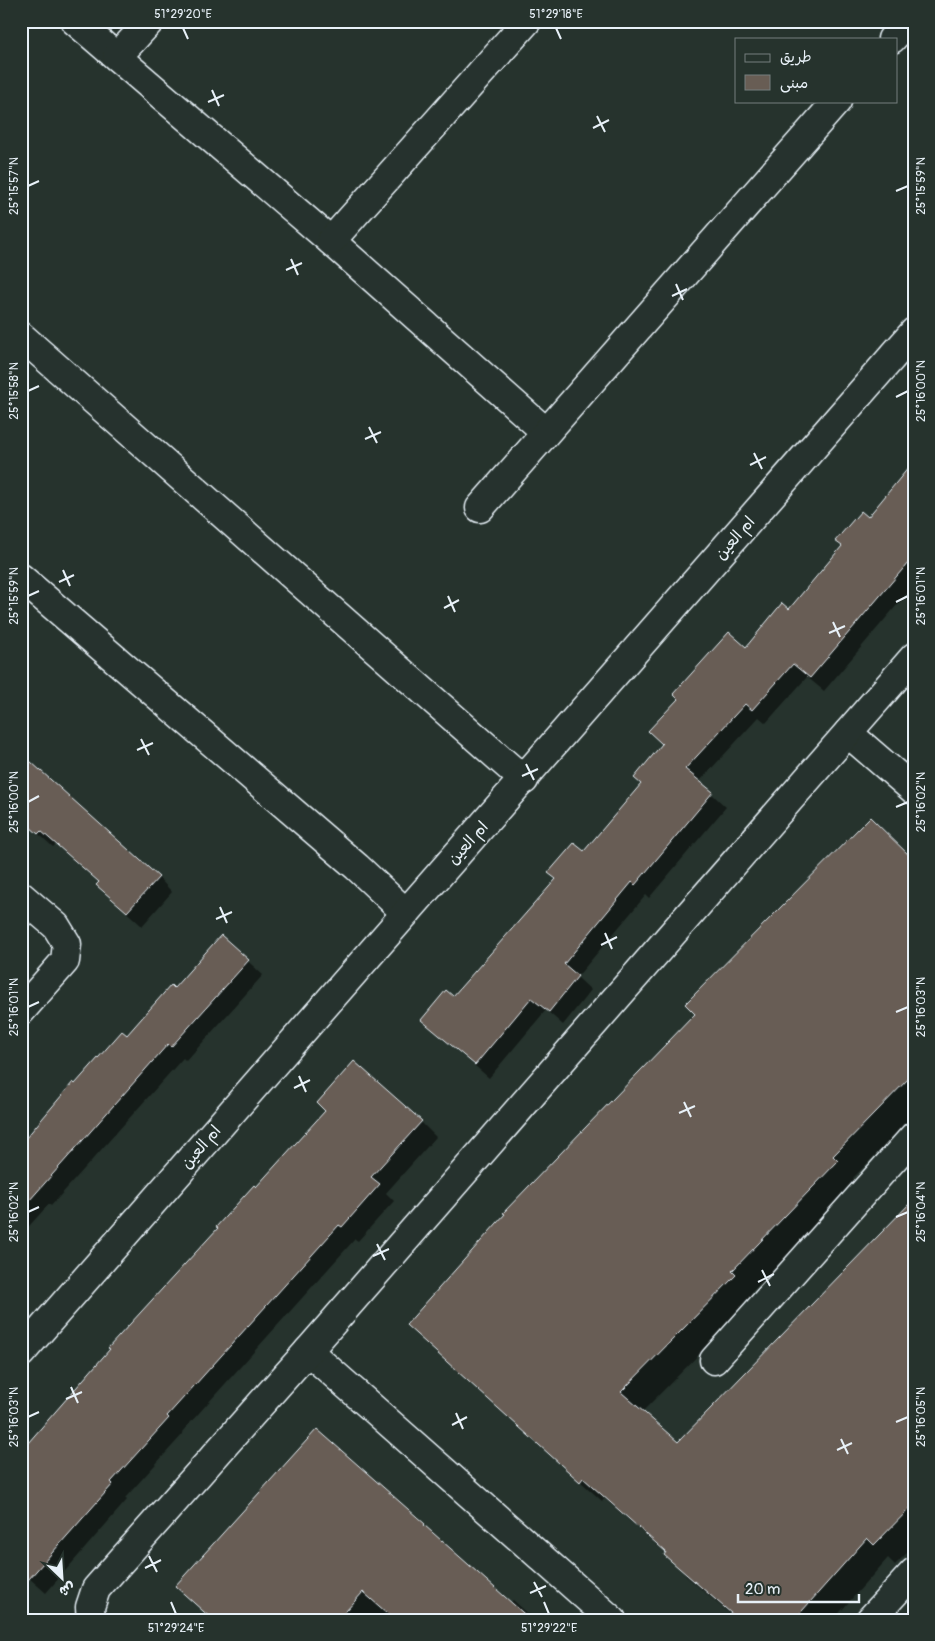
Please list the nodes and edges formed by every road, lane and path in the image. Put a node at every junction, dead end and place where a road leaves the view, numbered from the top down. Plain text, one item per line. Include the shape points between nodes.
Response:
1 (75, 21) edge
2 (150, 21) edge
3 (527, 21) edge
4 (908, 21) edge
5 (893, 38) edge
6 (117, 57) junction
7 (836, 102) edge
8 (331, 241) junction
9 (914, 332) edge
10 (21, 336) edge
11 (546, 432) junction
12 (480, 508) dead end
13 (21, 578) edge
14 (914, 656) edge
15 (848, 733) junction
16 (524, 780) junction
17 (914, 790) edge
18 (21, 896) edge
19 (406, 913) junction
20 (21, 1011) edge
21 (914, 1136) edge
22 (308, 1351) junction
23 (21, 1353) edge
24 (714, 1360) dead end
25 (914, 1572) edge
26 (91, 1620) edge
27 (612, 1620) edge
28 (870, 1620) edge

1 - 6 street
2 - 6 street
3 - 8 street
4 - 5 street
6 - 8 street
7 - 11 street
8 - 11 street
9 - 16 street, ام العين
10 - 16 street
11 - 12 street
13 - 19 street via 357,867
14 - 15 street
15 - 17 street
15 - 22 street
16 - 19 street, ام العين
18 - 20 street via 56,926 67,944 65,961
19 - 23 street, ام العين
21 - 24 street
22 - 26 street via 96,1589 90,1607
22 - 27 street
25 - 28 street

